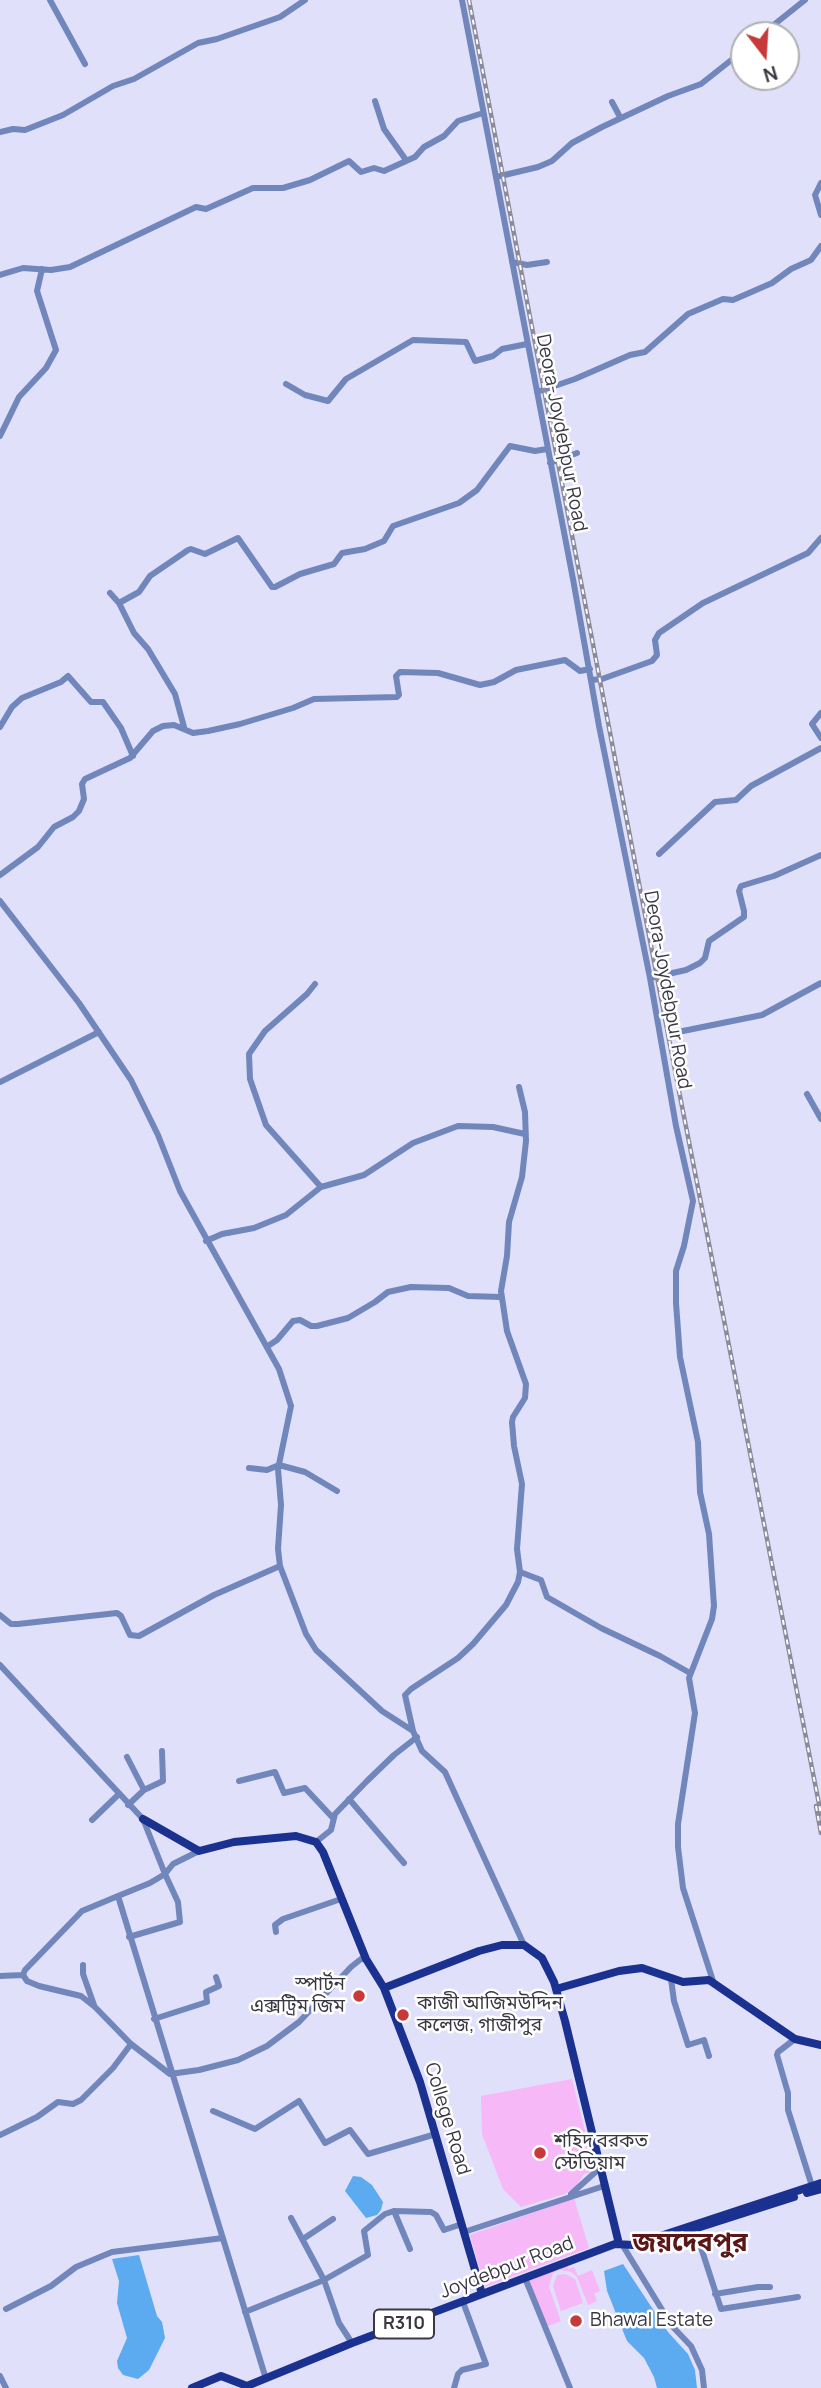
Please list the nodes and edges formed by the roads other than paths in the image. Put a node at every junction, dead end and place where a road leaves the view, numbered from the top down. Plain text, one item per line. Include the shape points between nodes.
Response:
1 (50, 0) edge
2 (305, 0) edge
3 (462, 0) edge
4 (805, 0) edge
5 (779, 21) edge
6 (730, 61) edge
7 (85, 64) dead end
8 (375, 102) dead end
9 (612, 102) dead end
10 (483, 113) junction
11 (620, 117) junction
12 (0, 132) edge
13 (406, 160) junction
14 (496, 177) junction
15 (821, 183) edge
16 (821, 215) edge
17 (821, 246) edge
18 (512, 262) junction
19 (547, 262) dead end
20 (42, 270) junction
21 (0, 275) edge
22 (527, 344) junction
23 (286, 383) dead end
24 (537, 392) junction
25 (0, 436) edge
26 (547, 449) junction
27 (577, 453) dead end
28 (550, 463) junction
29 (821, 538) edge
30 (110, 593) dead end
31 (119, 603) junction
32 (590, 669) junction
33 (591, 680) junction
34 (821, 713) edge
35 (0, 727) edge
36 (184, 727) junction
37 (821, 738) edge
38 (821, 748) edge
39 (133, 755) junction
40 (659, 854) dead end
41 (821, 855) edge
42 (0, 876) edge
43 (0, 901) edge
44 (650, 978) junction
45 (821, 983) edge
46 (315, 984) dead end
47 (99, 1032) junction
48 (678, 1032) dead end
49 (0, 1082) edge
50 (519, 1087) dead end
51 (807, 1094) dead end
52 (821, 1119) edge
53 (525, 1135) junction
54 (321, 1187) junction
55 (206, 1241) junction
56 (501, 1297) junction
57 (268, 1346) junction
58 (279, 1465) junction
59 (249, 1468) dead end
60 (337, 1491) dead end
61 (280, 1566) junction
62 (520, 1572) junction
63 (0, 1615) edge
64 (0, 1665) edge
65 (690, 1673) junction
66 (415, 1734) junction
67 (162, 1751) dead end
68 (127, 1757) dead end
69 (239, 1781) dead end
70 (144, 1790) junction
71 (119, 1794) junction
72 (349, 1799) junction
73 (128, 1805) junction
74 (333, 1818) junction
75 (142, 1819) junction
76 (92, 1820) dead end
77 (316, 1842) junction
78 (199, 1851) junction
79 (404, 1863) dead end
80 (165, 1874) junction
81 (117, 1896) junction
82 (341, 1899) junction
83 (276, 1932) dead end
84 (130, 1937) junction
85 (524, 1945) junction
86 (366, 1959) junction
87 (83, 1965) dead end
88 (23, 1975) junction
89 (0, 1976) edge
90 (216, 1977) dead end
91 (671, 1979) junction
92 (713, 1981) junction
93 (384, 1988) junction
94 (556, 1989) junction
95 (95, 2007) junction
96 (154, 2020) junction
97 (795, 2039) junction
98 (131, 2045) junction
99 (821, 2045) edge
100 (709, 2056) dead end
101 (170, 2074) junction
102 (213, 2111) dead end
103 (436, 2134) junction
104 (0, 2135) edge
105 (600, 2168) junction
106 (821, 2183) edge
107 (604, 2186) junction
108 (816, 2188) edge
109 (570, 2196) junction
110 (394, 2211) junction
111 (291, 2218) dead end
112 (333, 2219) dead end
113 (463, 2228) junction
114 (695, 2229) junction
115 (680, 2230) junction
116 (223, 2238) junction
117 (303, 2239) junction
118 (621, 2245) junction
119 (410, 2249) dead end
120 (525, 2278) junction
121 (324, 2280) junction
122 (770, 2287) dead end
123 (482, 2294) junction
124 (715, 2294) junction
125 (798, 2297) dead end
126 (463, 2302) junction
127 (6, 2309) dead end
128 (245, 2312) junction
129 (352, 2343) junction
130 (0, 2376) edge
131 (266, 2379) junction
132 (246, 2387) edge
133 (6, 2388) edge
134 (192, 2388) edge
135 (454, 2388) edge
136 (570, 2388) edge
137 (704, 2388) edge

1 - 7 street
2 - 12 street via 280,17 198,43 63,115 25,130
3 - 10 street, Deora-Joydebpur Road
4 - 5 street
6 - 11 street via 701,84
8 - 13 street via 384,129
9 - 11 street
10 - 13 street via 458,121 443,137
10 - 14 street, Deora-Joydebpur Road
11 - 14 street via 572,143 552,161
13 - 20 street via 384,171 362,172 349,161 283,188 253,188 206,209 196,207 69,267
14 - 18 street, Deora-Joydebpur Road
15 - 16 street via 815,195
17 - 24 street via 811,261 772,283 688,314 646,352
18 - 19 street
18 - 22 street, Deora-Joydebpur Road
20 - 21 street via 23,268
20 - 25 street via 37,291 57,350 19,397
22 - 23 street via 475,361 466,342 411,340 346,379 328,401 305,395
22 - 24 street, Deora-Joydebpur Road
24 - 26 street, Deora-Joydebpur Road
26 - 28 street, Deora-Joydebpur Road
26 - 31 street via 535,452 510,446 477,490 459,503 393,526 384,541 342,553 334,564 274,588 238,538 205,554 190,549
27 - 28 street
28 - 32 street, Deora-Joydebpur Road
29 - 33 street via 808,552 704,603 659,633 657,656 652,661
30 - 31 street
31 - 36 street via 175,694
32 - 33 street, Deora-Joydebpur Road
32 - 36 street via 580,671 565,660 516,670 480,685 438,673 400,672 397,696 314,699 208,731 192,733
33 - 44 street, Deora-Joydebpur Road
34 - 37 street via 812,724
35 - 39 street via 22,698 68,677 91,702 103,702
36 - 39 street via 163,726 153,731
38 - 40 street via 751,786 736,800 715,802
39 - 42 street via 85,779 79,811 54,827 45,841
41 - 44 street via 741,886 744,917 709,941 705,958 686,970
43 - 47 street
44 - 65 street, Deora-Joydebpur Road via 693,1201 676,1272 676,1303 680,1357 698,1442 714,1606
45 - 48 street via 762,1015
46 - 54 street via 265,1031 249,1054 250,1079 266,1125
47 - 49 street
47 - 55 street via 131,1080
50 - 53 street
51 - 52 street
53 - 54 street via 493,1127 458,1126 413,1143 364,1175
53 - 56 street
54 - 55 street via 286,1215
55 - 57 street
56 - 57 street via 468,1296 449,1288 400,1289 348,1318 317,1326 293,1321
56 - 62 street via 507,1331 526,1384 525,1398 512,1422 522,1484 517,1549
57 - 58 street via 291,1406
58 - 59 street via 267,1470
58 - 60 street via 305,1472
58 - 61 street
61 - 63 street via 139,1636 131,1635 117,1613 18,1624
61 - 66 street via 311,1644 382,1711
62 - 65 street via 541,1580 547,1597
62 - 66 street via 506,1605 473,1644 405,1695
64 - 71 street
65 - 92 street, Deora-Joydebpur Road via 695,1713 678,1824 679,1858 688,1907
66 - 72 street
66 - 85 street via 422,1751 445,1772
67 - 70 street via 163,1781
68 - 70 street
69 - 74 street via 275,1772 284,1793 305,1788
70 - 73 street
71 - 73 street
71 - 76 street
72 - 74 street
72 - 79 street
73 - 75 street
74 - 77 street via 331,1830
75 - 78 main road
75 - 80 street
77 - 78 main road via 296,1836 234,1842
77 - 82 main road, College Road
78 - 80 street via 173,1864
80 - 81 street
80 - 84 street via 182,1920
81 - 84 street
81 - 88 street via 82,1911
82 - 83 street via 283,1919 275,1925
82 - 86 main road, College Road
84 - 96 street
85 - 93 main road via 479,1951
85 - 94 main road via 542,1958
86 - 93 main road, College Road
86 - 101 street via 351,1967 299,2022 267,2046 238,2060
87 - 95 street
88 - 89 street
88 - 95 street via 27,1981 80,1996
90 - 96 street via 218,1987 206,1992 206,2002
91 - 92 main road
91 - 94 main road via 651,1970 629,1969
91 - 100 street via 688,2045 704,2040
92 - 97 main road
93 - 103 main road, College Road
94 - 105 main road
95 - 98 street
96 - 101 street
97 - 99 main road
97 - 108 street via 777,2055 788,2110
98 - 101 street
98 - 104 street via 81,2100 58,2102
101 - 116 street
102 - 103 street via 255,2129 299,2101 324,2143 350,2130 368,2154
103 - 113 main road, College Road
105 - 107 main road
105 - 109 street
106 - 108 main road, Joydebpur Road / R310
107 - 109 street
107 - 118 main road
108 - 114 main road, Joydebpur Road / R310
108 - 115 main road, Joydebpur Road / R310
109 - 113 street
110 - 113 street via 431,2212 444,2230
110 - 119 street
110 - 121 street via 364,2231 368,2255
111 - 117 street
112 - 117 street
113 - 123 main road, College Road
114 - 115 main road, Joydebpur Road / R310
114 - 124 street
115 - 118 main road, Joydebpur Road / R310
116 - 127 street via 112,2252 76,2267
116 - 128 street
117 - 121 street
118 - 120 main road, Joydebpur Road / R310
118 - 137 street via 672,2326 691,2346
120 - 123 main road, Joydebpur Road / R310
120 - 136 street
121 - 128 street
121 - 129 street via 339,2323
122 - 124 street
123 - 126 main road, Joydebpur Road / R310
124 - 125 street via 723,2309
126 - 129 main road, Joydebpur Road / R310
126 - 135 street via 486,2364 462,2370
128 - 131 street
129 - 131 main road, Joydebpur Road / R310
130 - 133 street
131 - 132 main road, Joydebpur Road / R310
132 - 134 main road, Joydebpur Road / R310 via 221,2376

